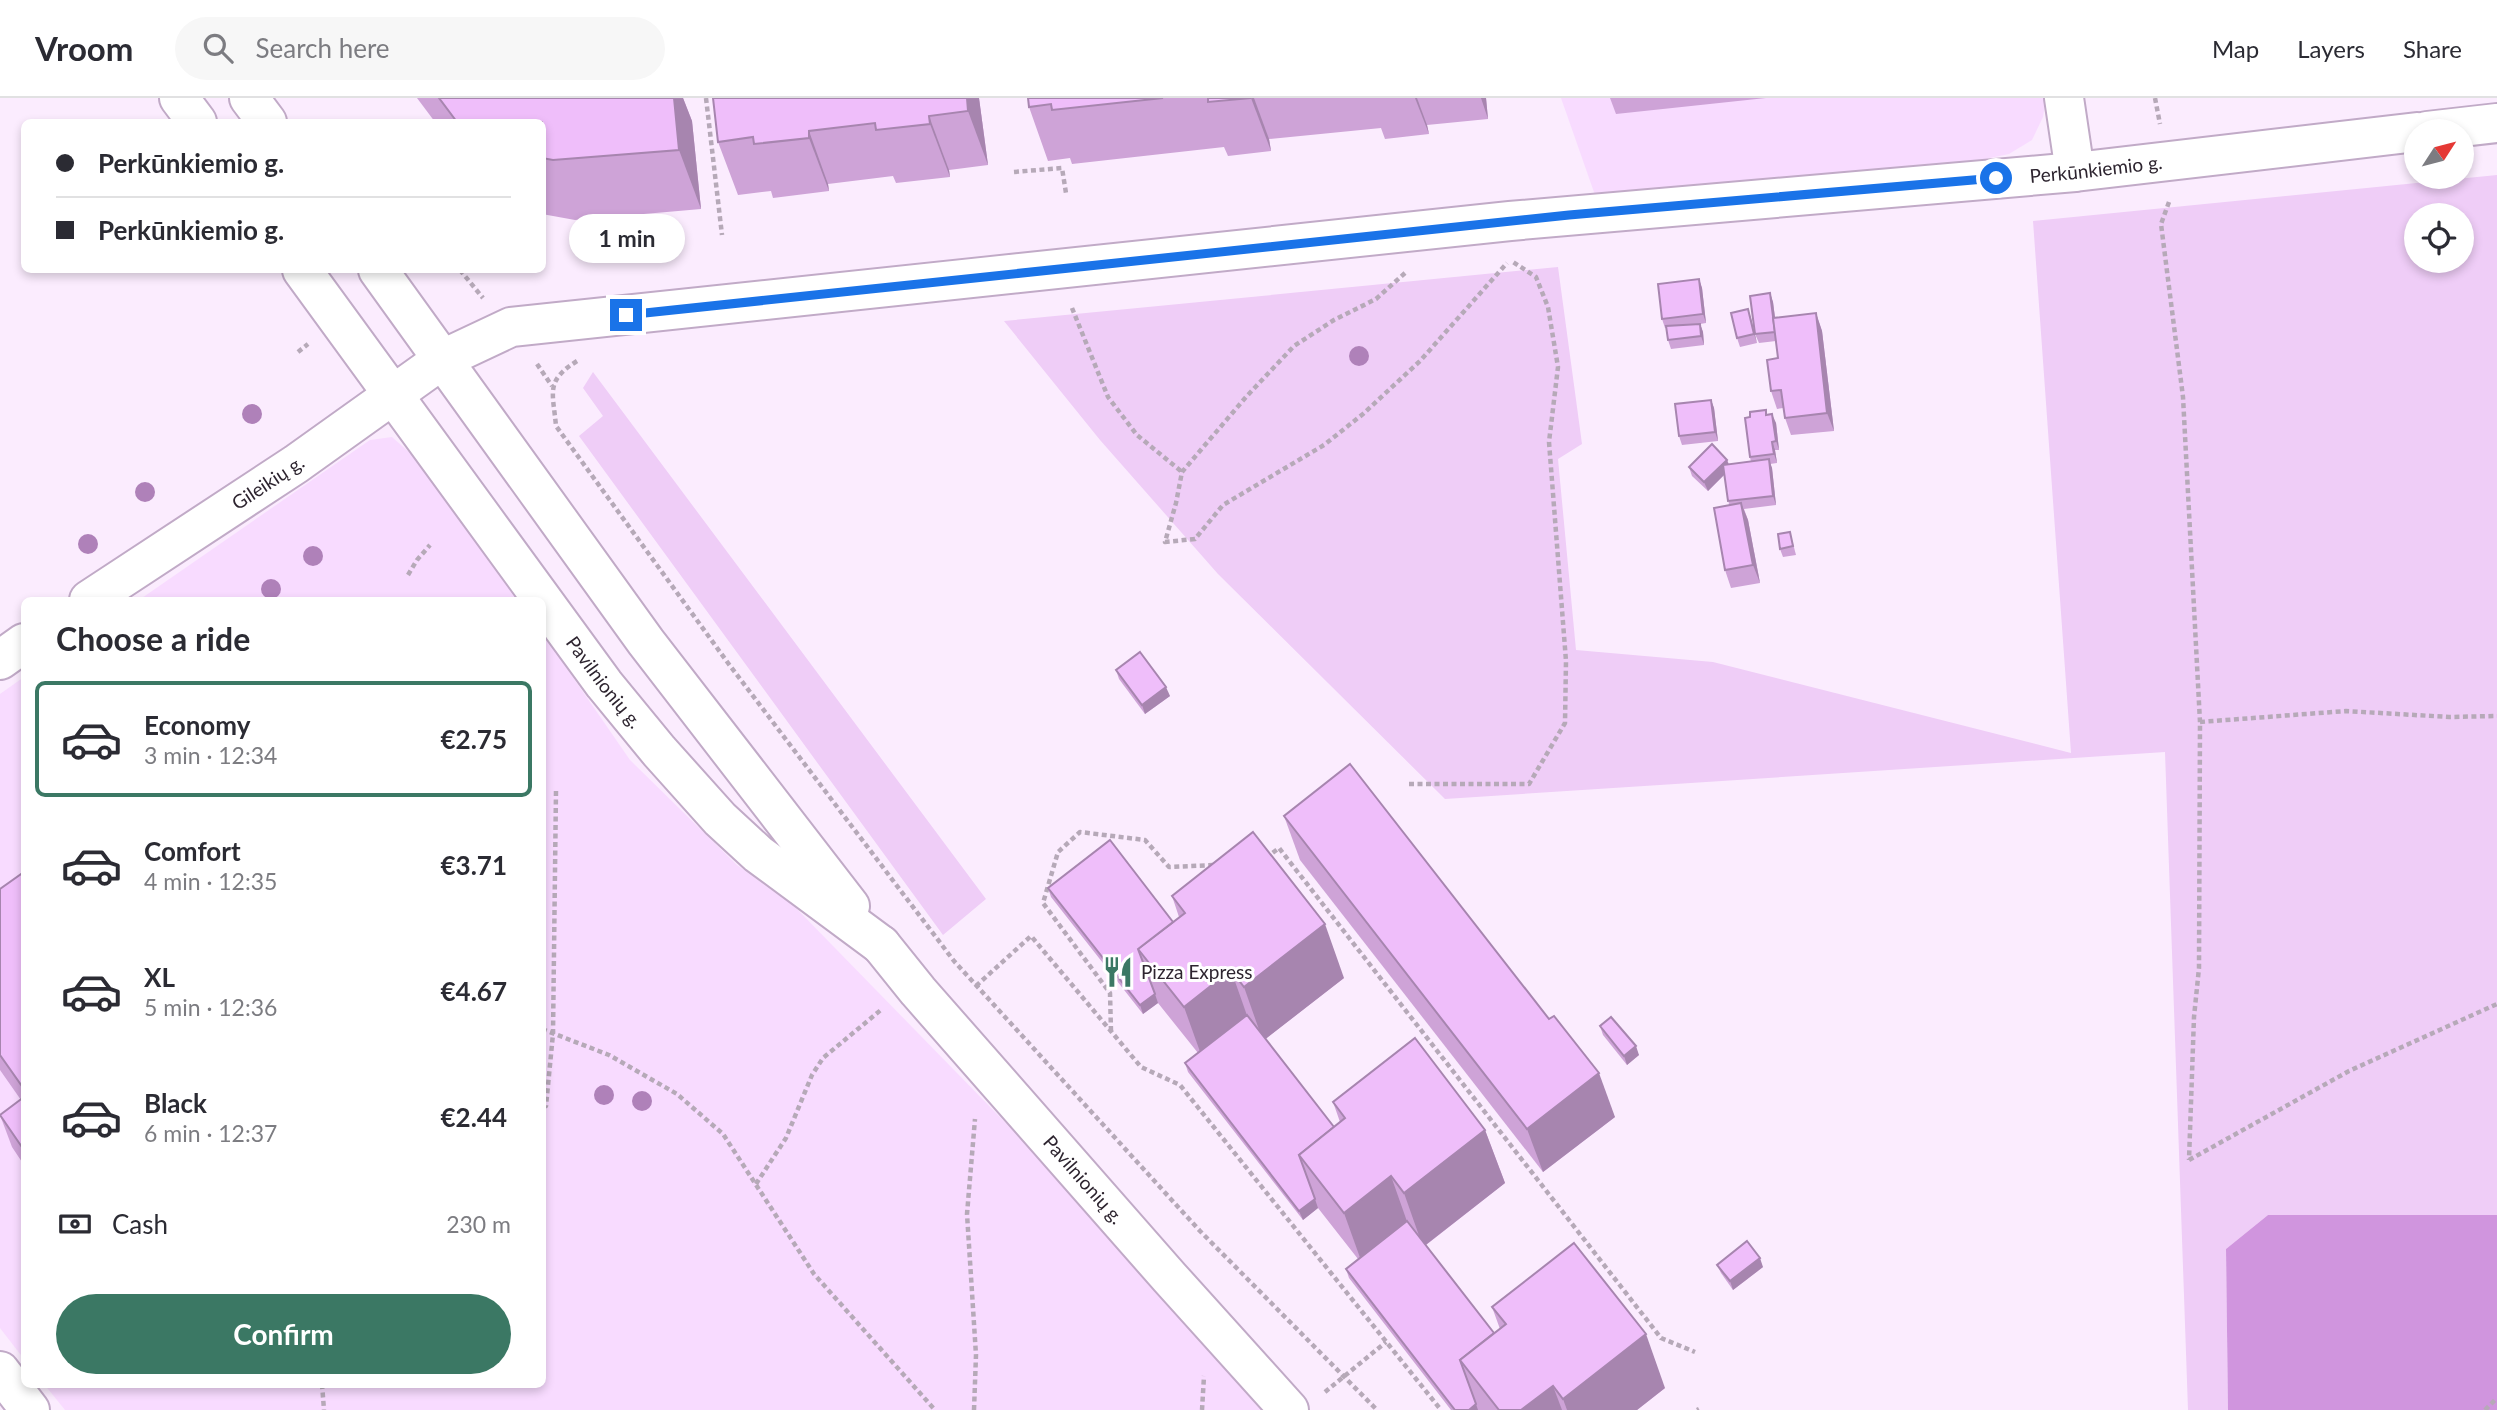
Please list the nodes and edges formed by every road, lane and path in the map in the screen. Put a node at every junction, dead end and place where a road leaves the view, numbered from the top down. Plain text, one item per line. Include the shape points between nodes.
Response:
1 (179, 98) edge
2 (249, 98) edge
3 (706, 98) edge
4 (2064, 98) edge
5 (195, 119) edge
6 (265, 119) edge
7 (2497, 123) edge
8 (2474, 126) edge
9 (2404, 134) edge
10 (1014, 172) dead end
11 (2075, 172) junction
12 (1066, 192) dead end
13 (2171, 198) dead end
14 (722, 234) dead end
15 (1408, 270) dead end
16 (304, 273) edge
17 (380, 273) edge
18 (1070, 304) dead end
19 (443, 359) junction
20 (393, 395) junction
21 (556, 426) dead end
22 (1182, 472) junction
23 (430, 545) dead end
24 (408, 575) dead end
25 (94, 597) edge
26 (540, 597) edge
27 (546, 605) edge
28 (21, 645) edge
29 (0, 660) edge
30 (2497, 716) edge
31 (2200, 722) junction
32 (1409, 784) dead end
33 (556, 790) dead end
34 (1259, 863) edge
35 (1221, 865) edge
36 (881, 945) junction
37 (976, 986) junction
38 (918, 991) junction
39 (2497, 1004) edge
40 (546, 1031) edge
41 (1111, 1031) junction
42 (554, 1034) junction
43 (1001, 1084) junction
44 (546, 1091) edge
45 (756, 1184) junction
46 (1386, 1342) junction
47 (1695, 1352) dead end
48 (1343, 1376) junction
49 (323, 1388) edge
50 (1324, 1393) dead end
51 (2497, 1398) edge
52 (324, 1410) edge
53 (935, 1410) edge
54 (974, 1410) edge
55 (1289, 1410) edge
56 (1377, 1410) edge
57 (1441, 1410) edge
58 (2485, 1410) edge

1 - 5 street
2 - 6 street
3 - 14 path
4 - 11 street
7 - 8 street
9 - 11 street, Perkūnkiemio g.
10 - 12 path via 1062,167
11 - 19 street, Perkūnkiemio g. via 1533,218 511,327
13 - 31 path via 2161,224 2183,397
15 - 22 path via 1376,299 1294,346
16 - 20 street, Pavilnionių g.
17 - 19 street, Pavilnionių g.
18 - 22 path via 1108,397 1137,435
19 - 20 street, Gileikių g.
19 - 36 street, Pavilnionių g. via 646,642
20 - 25 street, Gileikių g.
20 - 26 street, Pavilnionių g.
21 - 37 path via 915,913
22 - 32 path via 1165,542 1195,539 1223,505 1324,445 1363,414 1420,360 1509,260 1536,277 1548,307 1558,367 1549,442 1566,661 1565,723 1529,784
23 - 24 path
27 - 36 street, Pavilnionių g. via 604,684 720,819 758,854
28 - 29 street
30 - 31 path via 2346,711
31 - 39 path via 2199,968 2189,1160 2349,1071
33 - 42 path
34 - 47 path via 1279,848 1661,1339
35 - 41 path via 1169,866 1145,839 1080,832 1058,852 1043,903 1110,993
36 - 38 street, Pavilnionių g.
37 - 41 path via 1031,936
37 - 48 path via 1200,1231
38 - 43 street, Pavilnionių g.
38 - 45 path via 880,1011 823,1058 786,1139
40 - 42 path
41 - 46 path via 1141,1067 1180,1085
42 - 44 path
42 - 45 path via 609,1055 677,1094 723,1134
43 - 54 path via 976,1116 967,1214 976,1355
43 - 55 street, Pavilnionių g.
45 - 53 path via 814,1274
46 - 48 path
46 - 57 path
48 - 50 path
48 - 56 path
49 - 52 path
51 - 58 path

